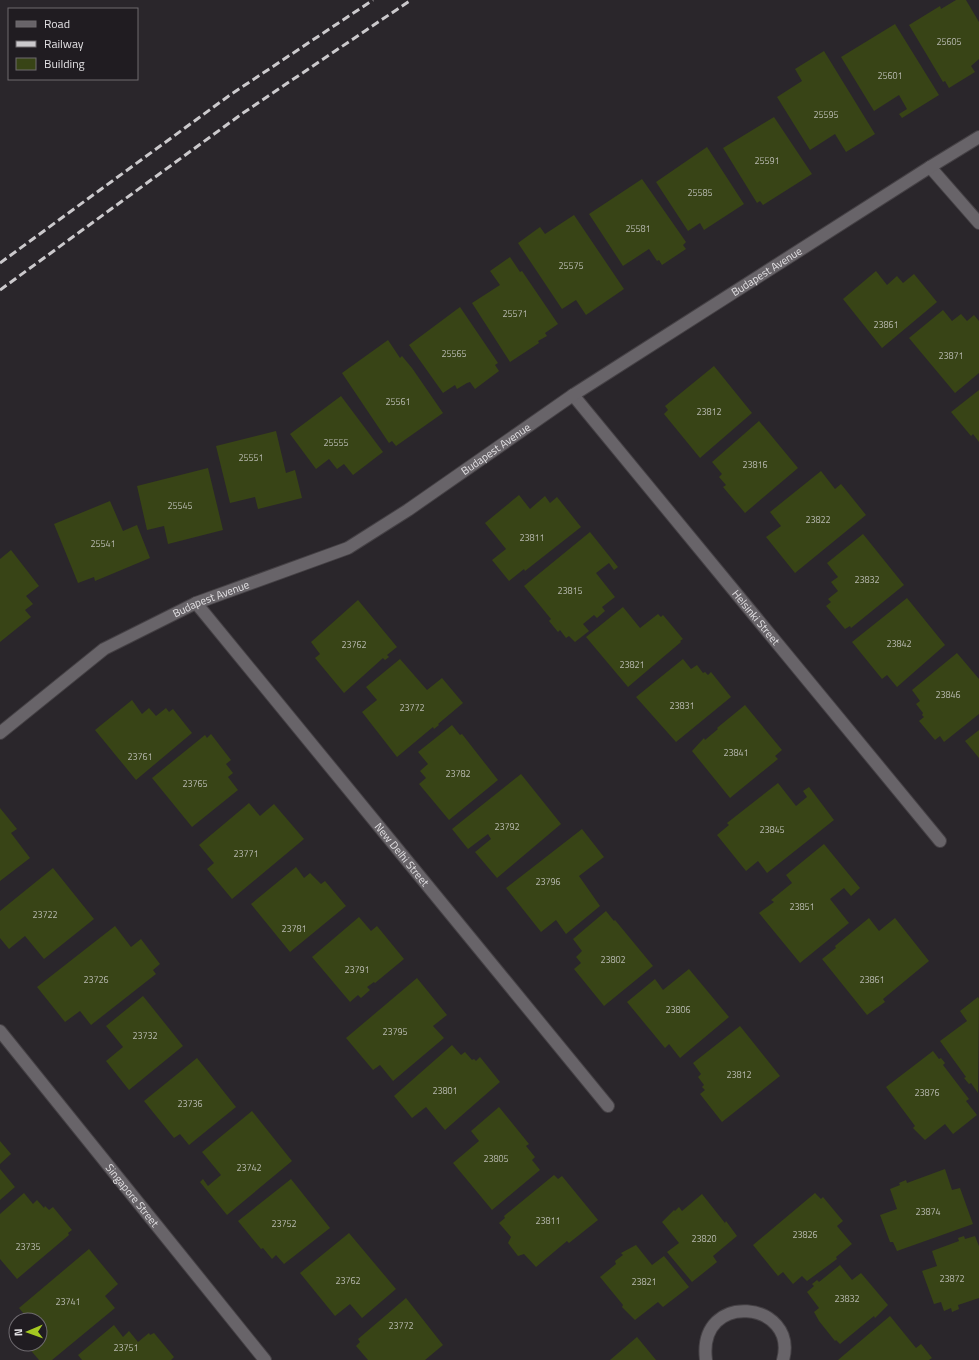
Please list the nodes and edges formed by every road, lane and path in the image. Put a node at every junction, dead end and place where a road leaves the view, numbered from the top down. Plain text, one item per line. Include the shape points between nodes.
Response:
1 (979, 137) edge
2 (930, 166) junction
3 (979, 223) edge
4 (573, 395) junction
5 (196, 603) junction
6 (0, 733) edge
7 (940, 840) dead end
8 (0, 1032) edge
9 (608, 1106) dead end
10 (265, 1360) edge
11 (706, 1360) edge
12 (782, 1360) edge

1 - 2 street, Budapest Avenue
2 - 3 street
2 - 4 street, Budapest Avenue
4 - 5 street, Budapest Avenue via 408,510 348,548
4 - 7 street, Helsinki Street
5 - 6 street, Budapest Avenue via 104,649
5 - 9 street, New Delhi Street
8 - 10 street, Singapore Street
11 - 12 street via 704,1348 708,1332 717,1320 731,1312 747,1310 762,1314 774,1323 783,1336 785,1352

